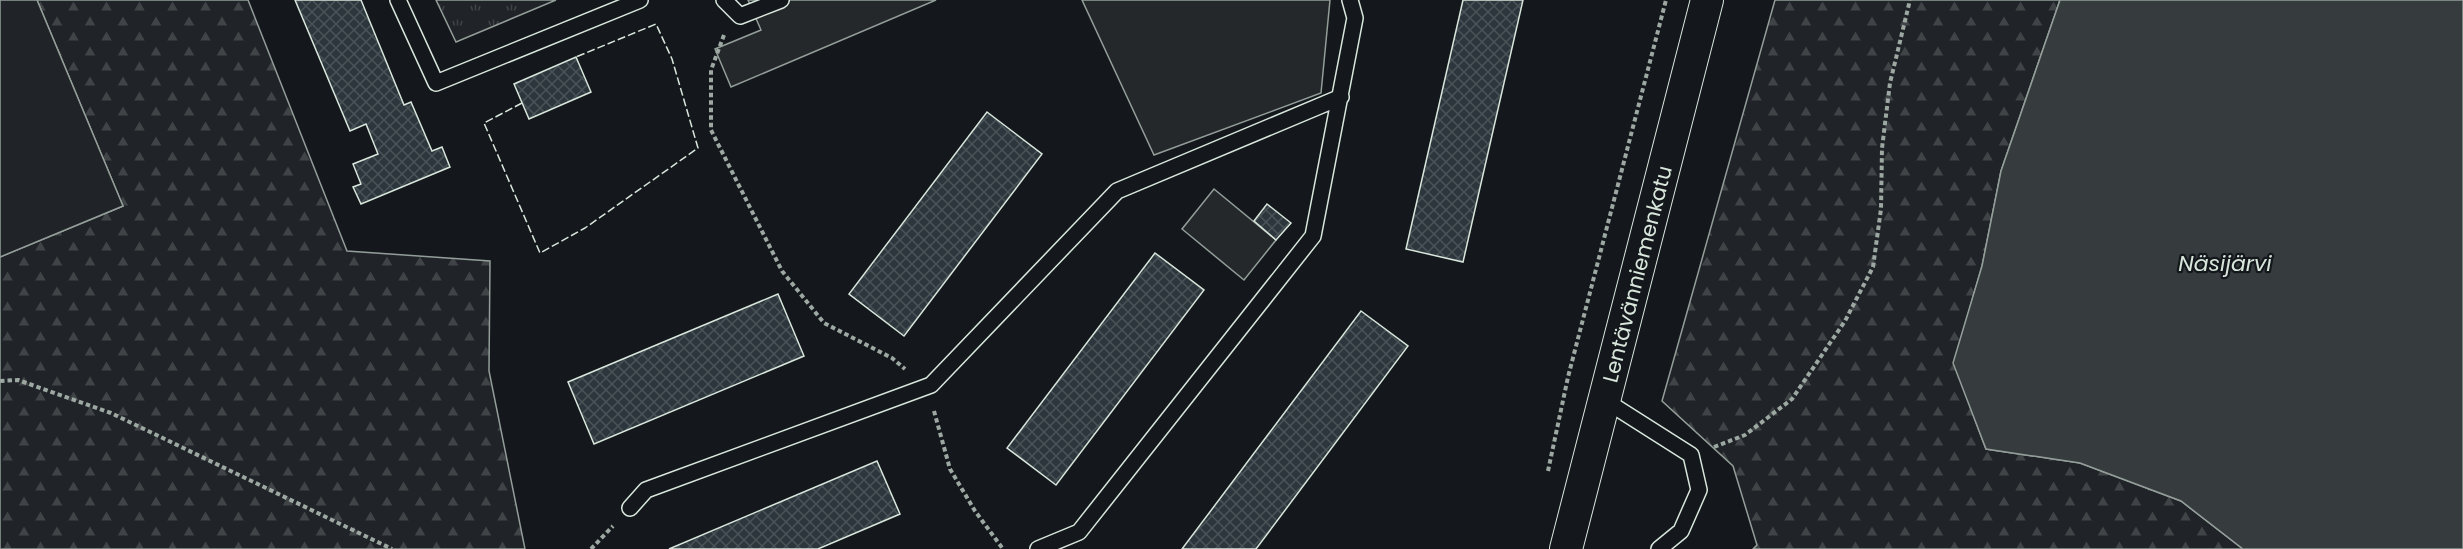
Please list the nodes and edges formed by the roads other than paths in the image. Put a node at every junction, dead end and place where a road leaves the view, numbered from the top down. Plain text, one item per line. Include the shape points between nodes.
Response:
1 (398, 0) edge
2 (640, 0) edge
3 (781, 0) edge
4 (1350, 0) edge
5 (1707, 0) edge
6 (729, 4) edge
7 (1341, 97) junction
8 (1606, 401) junction
9 (630, 508) road end
10 (1038, 549) edge
11 (1566, 549) edge
12 (1659, 549) edge

1 - 2 lane via 436,82
3 - 6 lane via 740,16
4 - 7 lane via 1355,18
5 - 8 street, Lentävänniemenkatu
7 - 9 lane via 1117,191 931,385 646,490
7 - 10 lane via 1313,236 1079,532
8 - 11 street, Lentävänniemenkatu
8 - 12 lane via 1691,455 1699,490 1681,531

